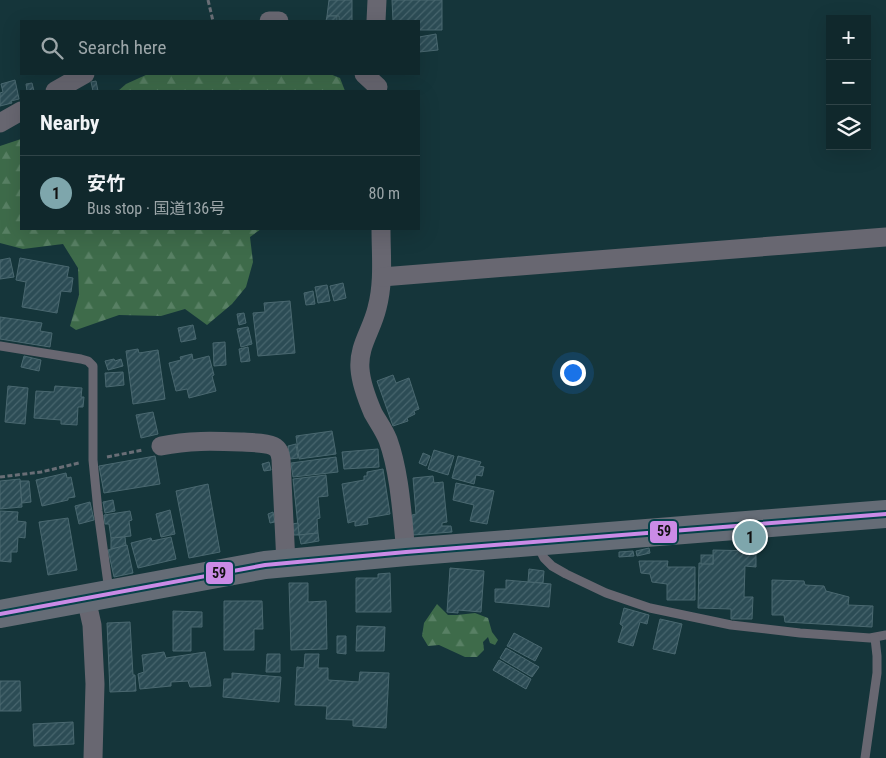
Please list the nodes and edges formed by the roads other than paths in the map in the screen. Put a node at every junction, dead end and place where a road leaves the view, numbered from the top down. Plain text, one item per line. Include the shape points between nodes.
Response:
1 (377, 0) edge
2 (376, 20) edge
3 (83, 75) edge
4 (365, 75) edge
5 (377, 84) edge
6 (57, 90) edge
7 (20, 112) edge
8 (0, 123) edge
9 (381, 230) edge
10 (886, 237) edge
11 (382, 277) junction
12 (0, 346) edge
13 (161, 446) dead end
14 (886, 514) edge
15 (535, 542) junction
16 (406, 552) junction
17 (286, 564) junction
18 (98, 596) junction
19 (0, 614) edge
20 (886, 635) edge
21 (875, 638) junction
22 (94, 758) edge
23 (864, 758) edge

1 - 2 street
3 - 6 street
4 - 5 street
7 - 8 street
9 - 11 street
10 - 11 street
11 - 16 street via 377,308 361,350 360,369 364,390 394,462
12 - 18 lane via 81,359 93,366
13 - 17 street via 209,441 259,443 275,447 281,459
14 - 15 highway
15 - 16 highway
15 - 21 lane via 552,566 606,593 650,608 731,625
16 - 17 highway
17 - 18 highway
18 - 19 highway
18 - 22 street via 92,625
20 - 21 lane
21 - 23 lane via 877,673

